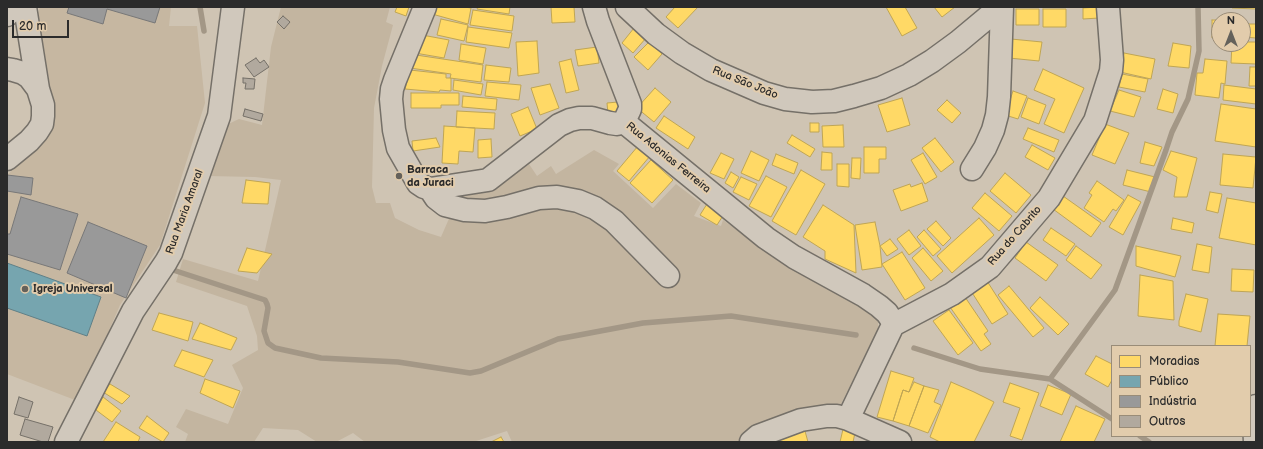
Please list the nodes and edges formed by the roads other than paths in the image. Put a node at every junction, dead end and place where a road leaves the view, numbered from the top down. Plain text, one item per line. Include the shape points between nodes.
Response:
1 (9, 7) edge
2 (25, 7) edge
3 (233, 7) edge
4 (425, 7) edge
5 (594, 7) edge
6 (628, 7) edge
7 (1001, 7) edge
8 (1108, 7) edge
9 (7, 15) edge
10 (7, 69) edge
11 (38, 89) junction
12 (624, 122) junction
13 (7, 159) edge
14 (972, 169) dead end
15 (430, 189) junction
16 (668, 276) dead end
17 (892, 325) junction
18 (1256, 406) edge
19 (848, 419) junction
20 (66, 442) edge
21 (751, 442) edge
22 (900, 442) edge
23 (1255, 442) edge

1 - 9 street
2 - 11 street
3 - 20 street, Rua Maria Amaral via 219,116 171,253 133,311
4 - 15 street via 395,80 391,99 398,148 418,183
5 - 12 street via 630,104
6 - 7 street, Rua São João via 656,34 711,70 764,93 785,99 812,102 834,101 854,96 909,76 958,42
7 - 14 street via 1000,97 997,115 985,148
8 - 17 street, Rua do Cabrito via 1111,71 1095,121 1049,198 990,267 952,294
10 - 11 street via 23,73
11 - 13 street via 43,105 42,124 29,141
12 - 15 street, Rua Adonias Ferreira via 610,124 592,118 570,120 559,125 488,180
12 - 17 street, Rua Adonias Ferreira via 766,238 879,306 887,313
15 - 16 street via 445,205 465,210 485,210 557,197 578,201 595,208 614,221
17 - 19 street
18 - 23 street
19 - 21 street via 827,416 800,420 758,436
19 - 22 street

